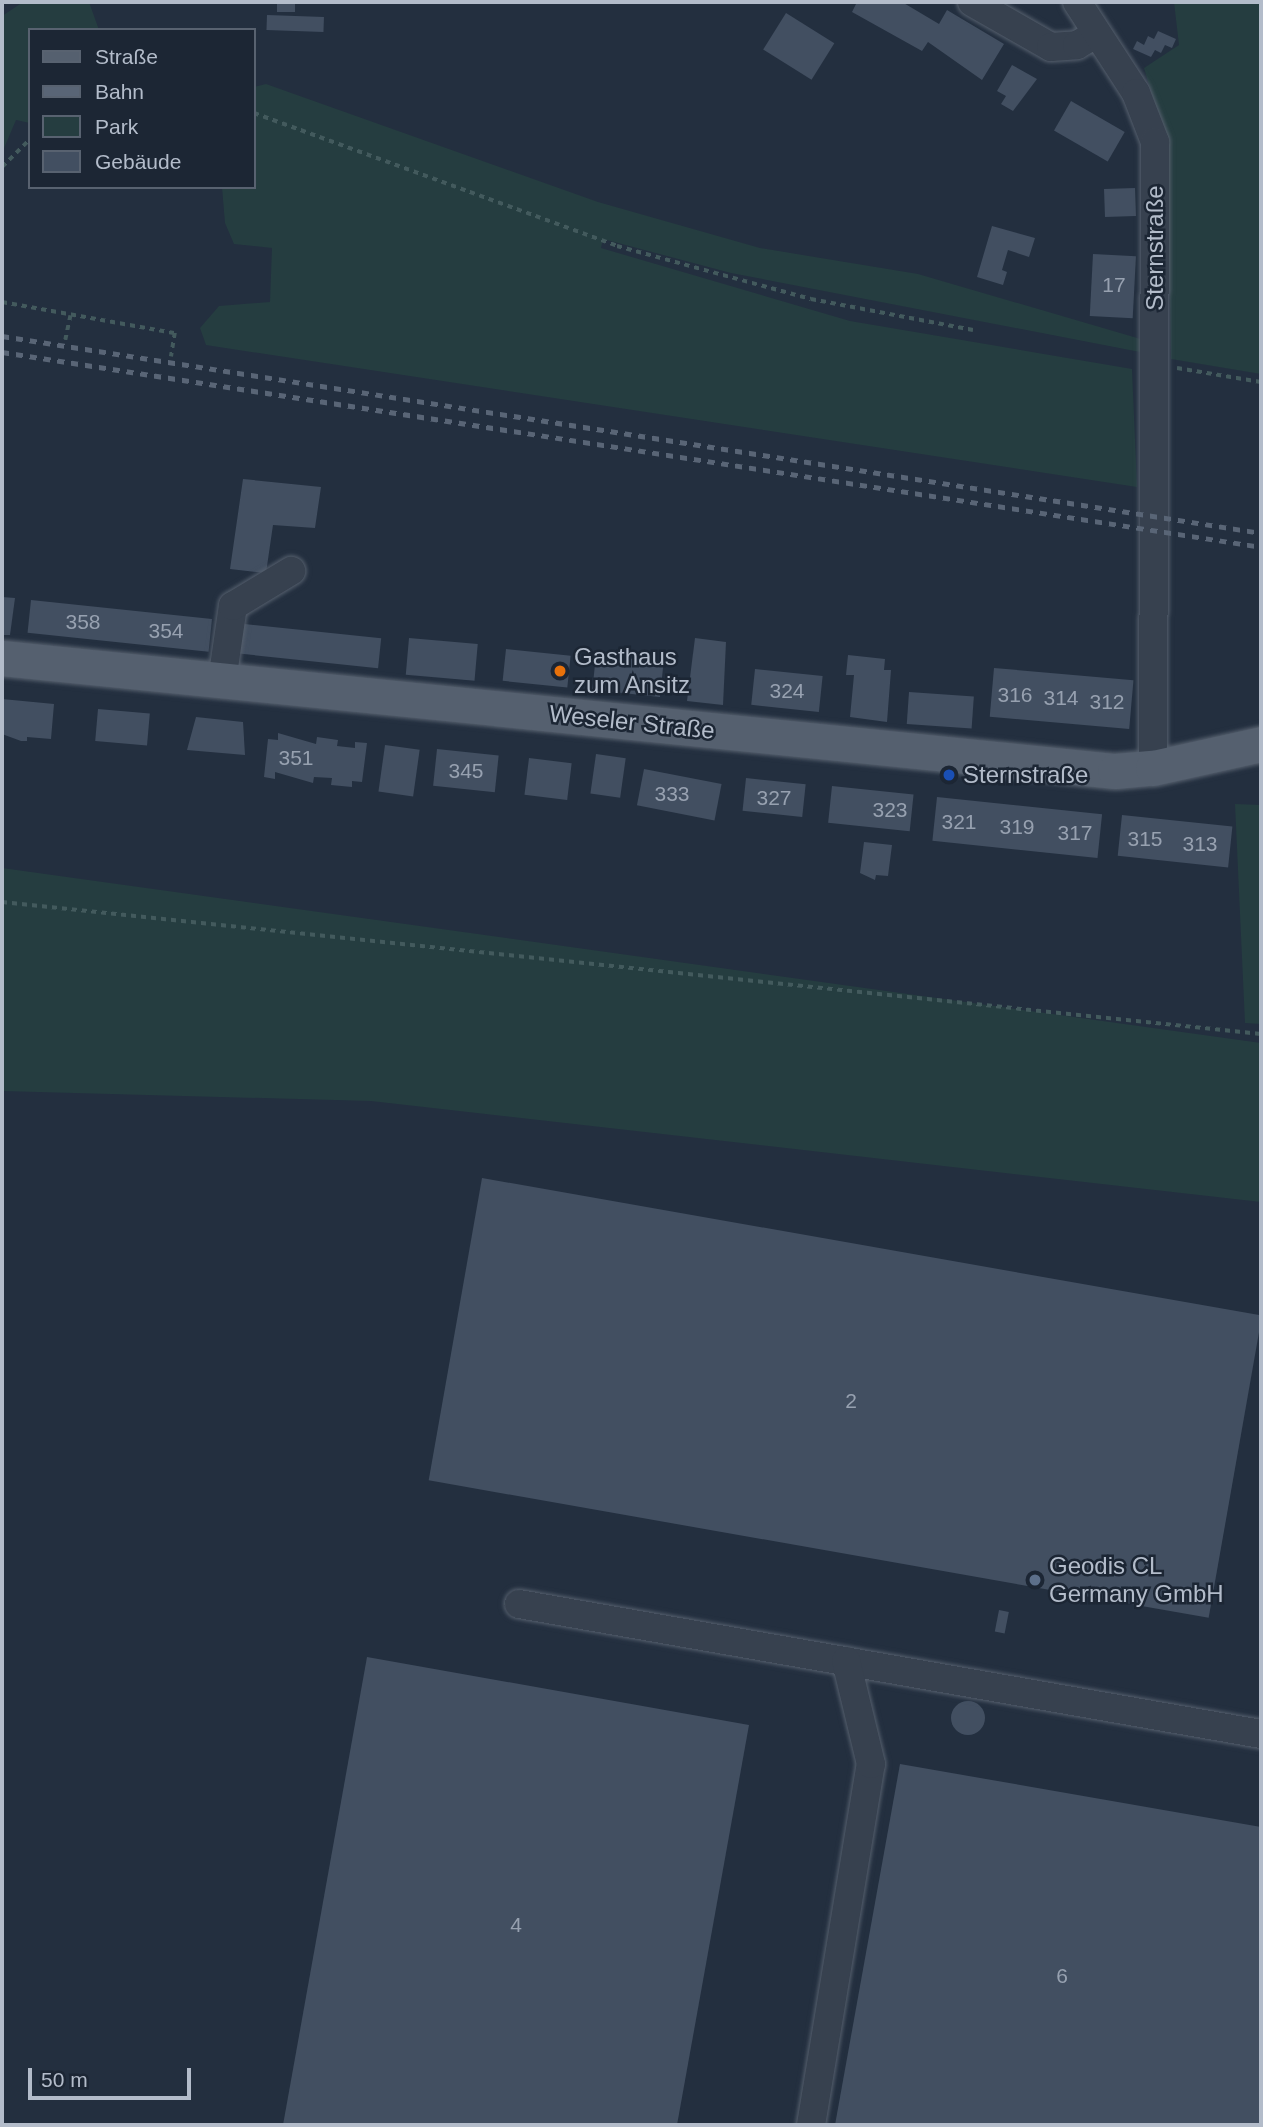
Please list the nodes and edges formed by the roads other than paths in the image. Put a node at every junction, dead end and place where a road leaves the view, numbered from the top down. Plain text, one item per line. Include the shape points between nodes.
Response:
1 (1077, 2) edge
2 (976, 3) edge
3 (1096, 34) junction
4 (291, 571) dead end
5 (2, 658) edge
6 (222, 681) junction
7 (1261, 744) edge
8 (1153, 768) junction
9 (519, 1604) dead end
10 (846, 1661) junction
11 (1261, 1734) edge
12 (811, 2125) edge

1 - 3 street, Sternstraße
2 - 3 street via 1051,47 1077,45
3 - 8 street, Sternstraße via 1136,93 1155,142
4 - 6 street via 233,606
5 - 6 main road, Weseler Straße
6 - 8 main road, Weseler Straße via 1076,768
7 - 8 main road, Weseler Straße
9 - 10 street
10 - 11 street
10 - 12 street via 871,1764

